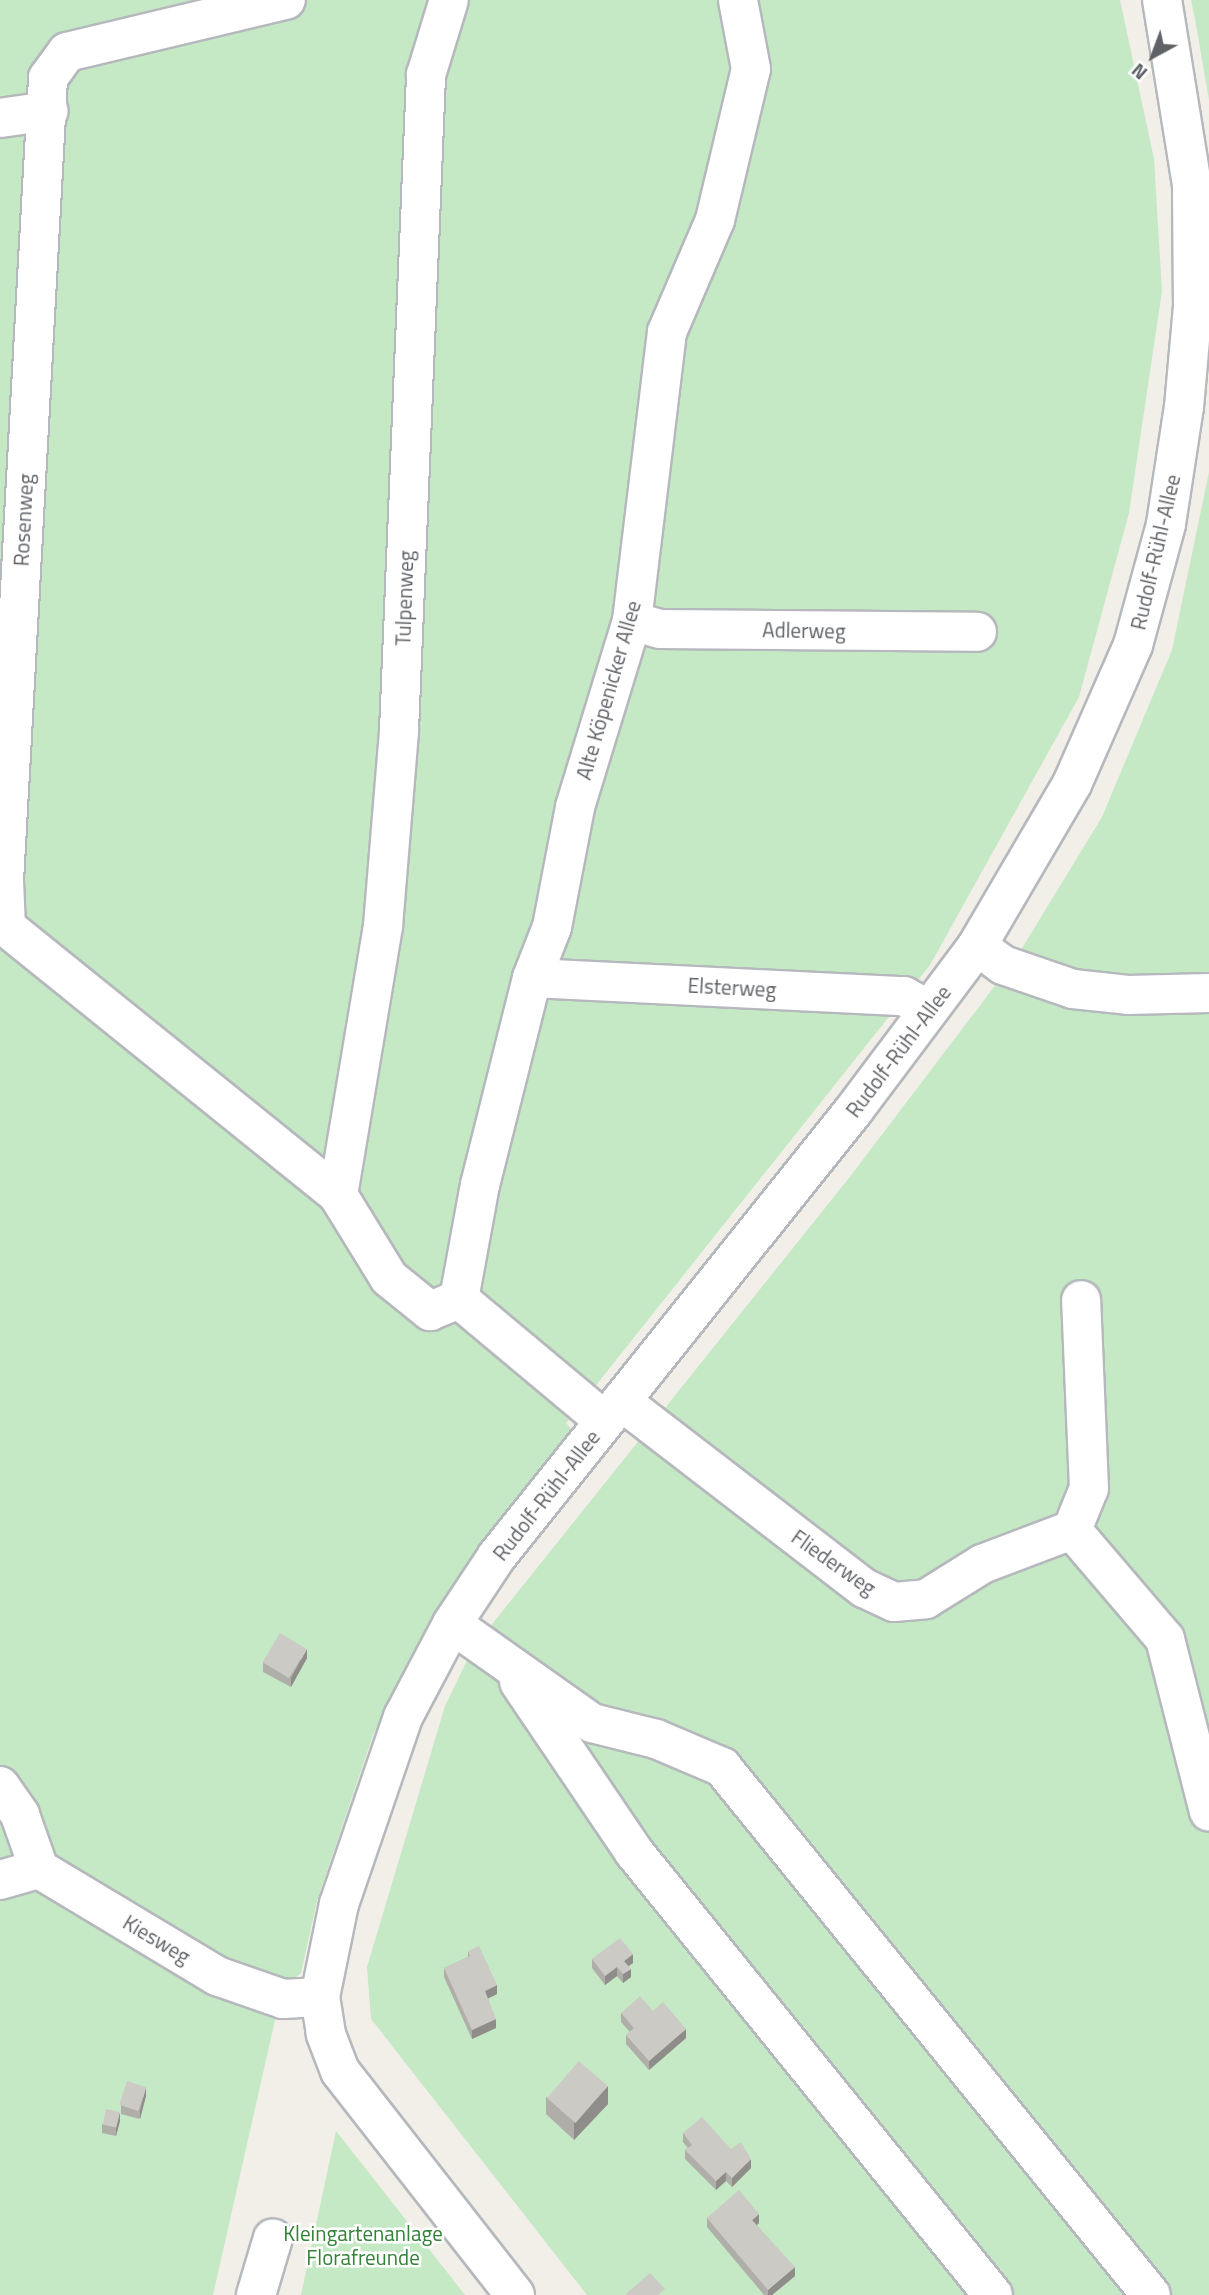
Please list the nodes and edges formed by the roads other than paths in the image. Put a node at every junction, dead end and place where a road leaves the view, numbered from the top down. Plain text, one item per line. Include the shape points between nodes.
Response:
1 (286, 0) edge
2 (449, 0) edge
3 (738, 0) edge
4 (1162, 0) edge
5 (49, 111) junction
6 (0, 118) edge
7 (632, 621) junction
8 (977, 632) dead end
9 (3, 925) edge
10 (976, 946) junction
11 (532, 978) junction
12 (1209, 993) edge
13 (928, 1010) junction
14 (338, 1195) junction
15 (459, 1299) junction
16 (1081, 1300) dead end
17 (613, 1411) junction
18 (1072, 1530) junction
19 (452, 1624) junction
20 (508, 1666) junction
21 (0, 1786) edge
22 (1209, 1811) edge
23 (39, 1869) junction
24 (0, 1880) edge
25 (320, 1997) junction
26 (273, 2238) dead end
27 (256, 2295) edge
28 (515, 2295) edge
29 (993, 2295) edge
30 (1151, 2295) edge

1 - 5 street, Rosenweg via 67,52 48,78
2 - 14 street, Tulpenweg via 426,75 399,732 383,926
3 - 7 street, Alte Köpenicker Allee via 751,69 715,219 667,332
4 - 10 street, Rudolf-Rühl-Allee via 1192,185 1193,306 1185,407 1166,524 1133,645 1072,784
5 - 6 street
5 - 9 street, Rosenweg via 22,519
7 - 8 street, Adlerweg via 660,629
7 - 11 street, Alte Köpenicker Allee via 575,807 552,927
9 - 14 street
10 - 12 street via 1003,965 1073,989 1128,995
10 - 13 street, Rudolf-Rühl-Allee
11 - 13 street, Elsterweg via 904,996
11 - 15 street, Alte Köpenicker Allee via 480,1185
13 - 17 street, Rudolf-Rühl-Allee
14 - 15 street via 389,1278 430,1311
15 - 17 street, Fliederweg
16 - 18 street via 1089,1488
17 - 18 street, Fliederweg via 864,1588 894,1602 926,1599 982,1564
17 - 19 street, Rudolf-Rühl-Allee via 497,1556
18 - 22 street via 1165,1639
19 - 20 street via 482,1642
19 - 25 street, Rudolf-Rühl-Allee via 403,1717 375,1790 339,1904
20 - 29 street via 634,1852
20 - 30 street via 592,1723 656,1739 722,1767
21 - 23 street via 20,1815
23 - 24 street
23 - 25 street, Kiesweg via 218,1976 282,1999
25 - 28 street via 326,2034 340,2071
26 - 27 street

